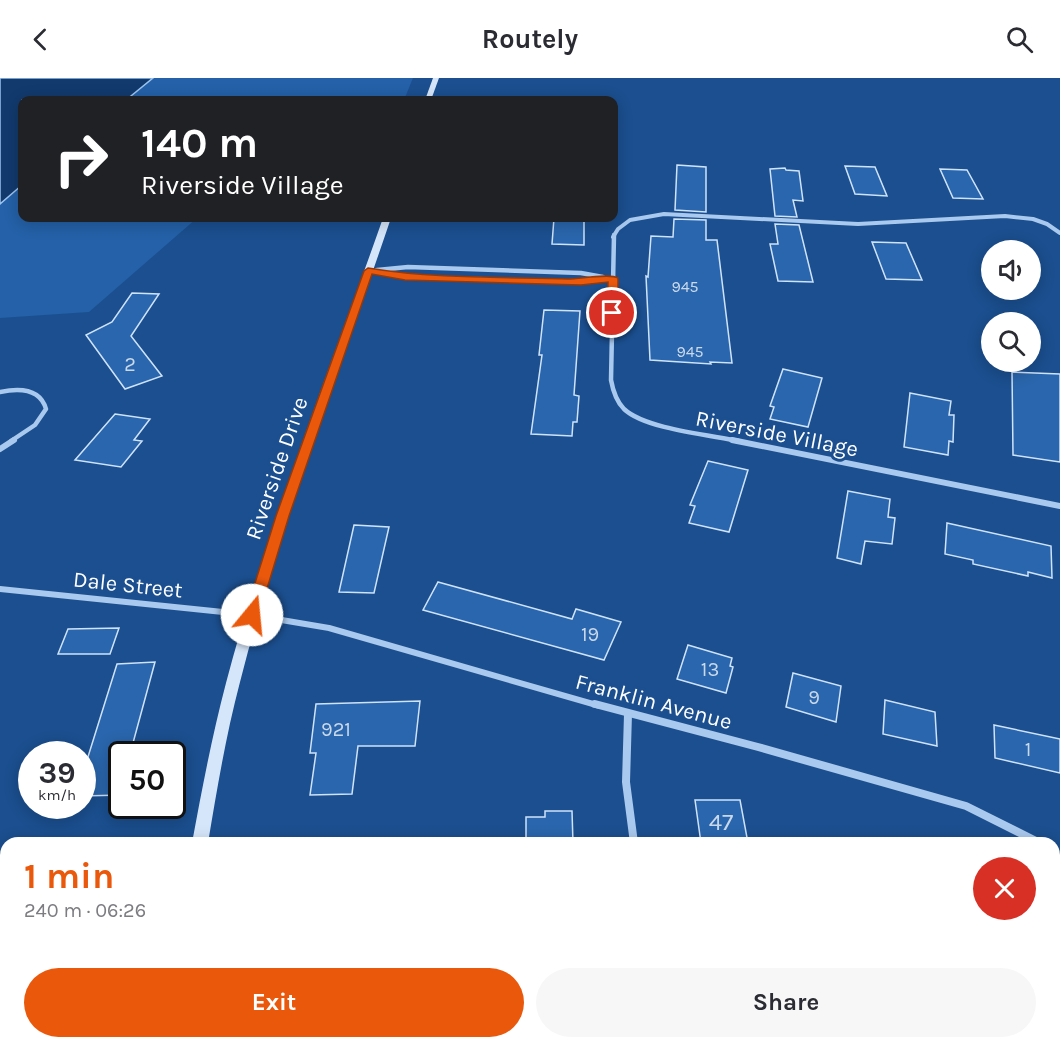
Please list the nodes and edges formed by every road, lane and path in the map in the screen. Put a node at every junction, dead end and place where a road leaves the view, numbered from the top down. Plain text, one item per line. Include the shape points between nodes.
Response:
1 (436, 78) edge
2 (429, 96) edge
3 (386, 222) edge
4 (1060, 233) edge
5 (368, 271) junction
6 (613, 278) junction
7 (0, 392) edge
8 (0, 449) edge
9 (1060, 506) edge
10 (0, 589) edge
11 (252, 615) junction
12 (628, 714) junction
13 (201, 837) edge
14 (633, 837) edge
15 (1028, 837) edge

1 - 2 main road
3 - 5 main road, Riverside Drive
4 - 6 street, Riverside Village via 1033,219 1005,216 858,224 653,214 632,218 615,231
5 - 6 street via 408,267 581,273
5 - 6 street via 428,278 581,282
5 - 11 main road, Riverside Drive via 282,516
6 - 9 street, Riverside Village via 612,387 618,403 632,417 660,426
7 - 8 street via 35,393 44,399 46,409 35,425
10 - 11 street, Dale Street
11 - 12 street, Franklin Avenue via 340,631
11 - 13 main road, Riverside Drive via 228,706
12 - 14 street via 626,782
12 - 15 street, Franklin Avenue via 966,806

